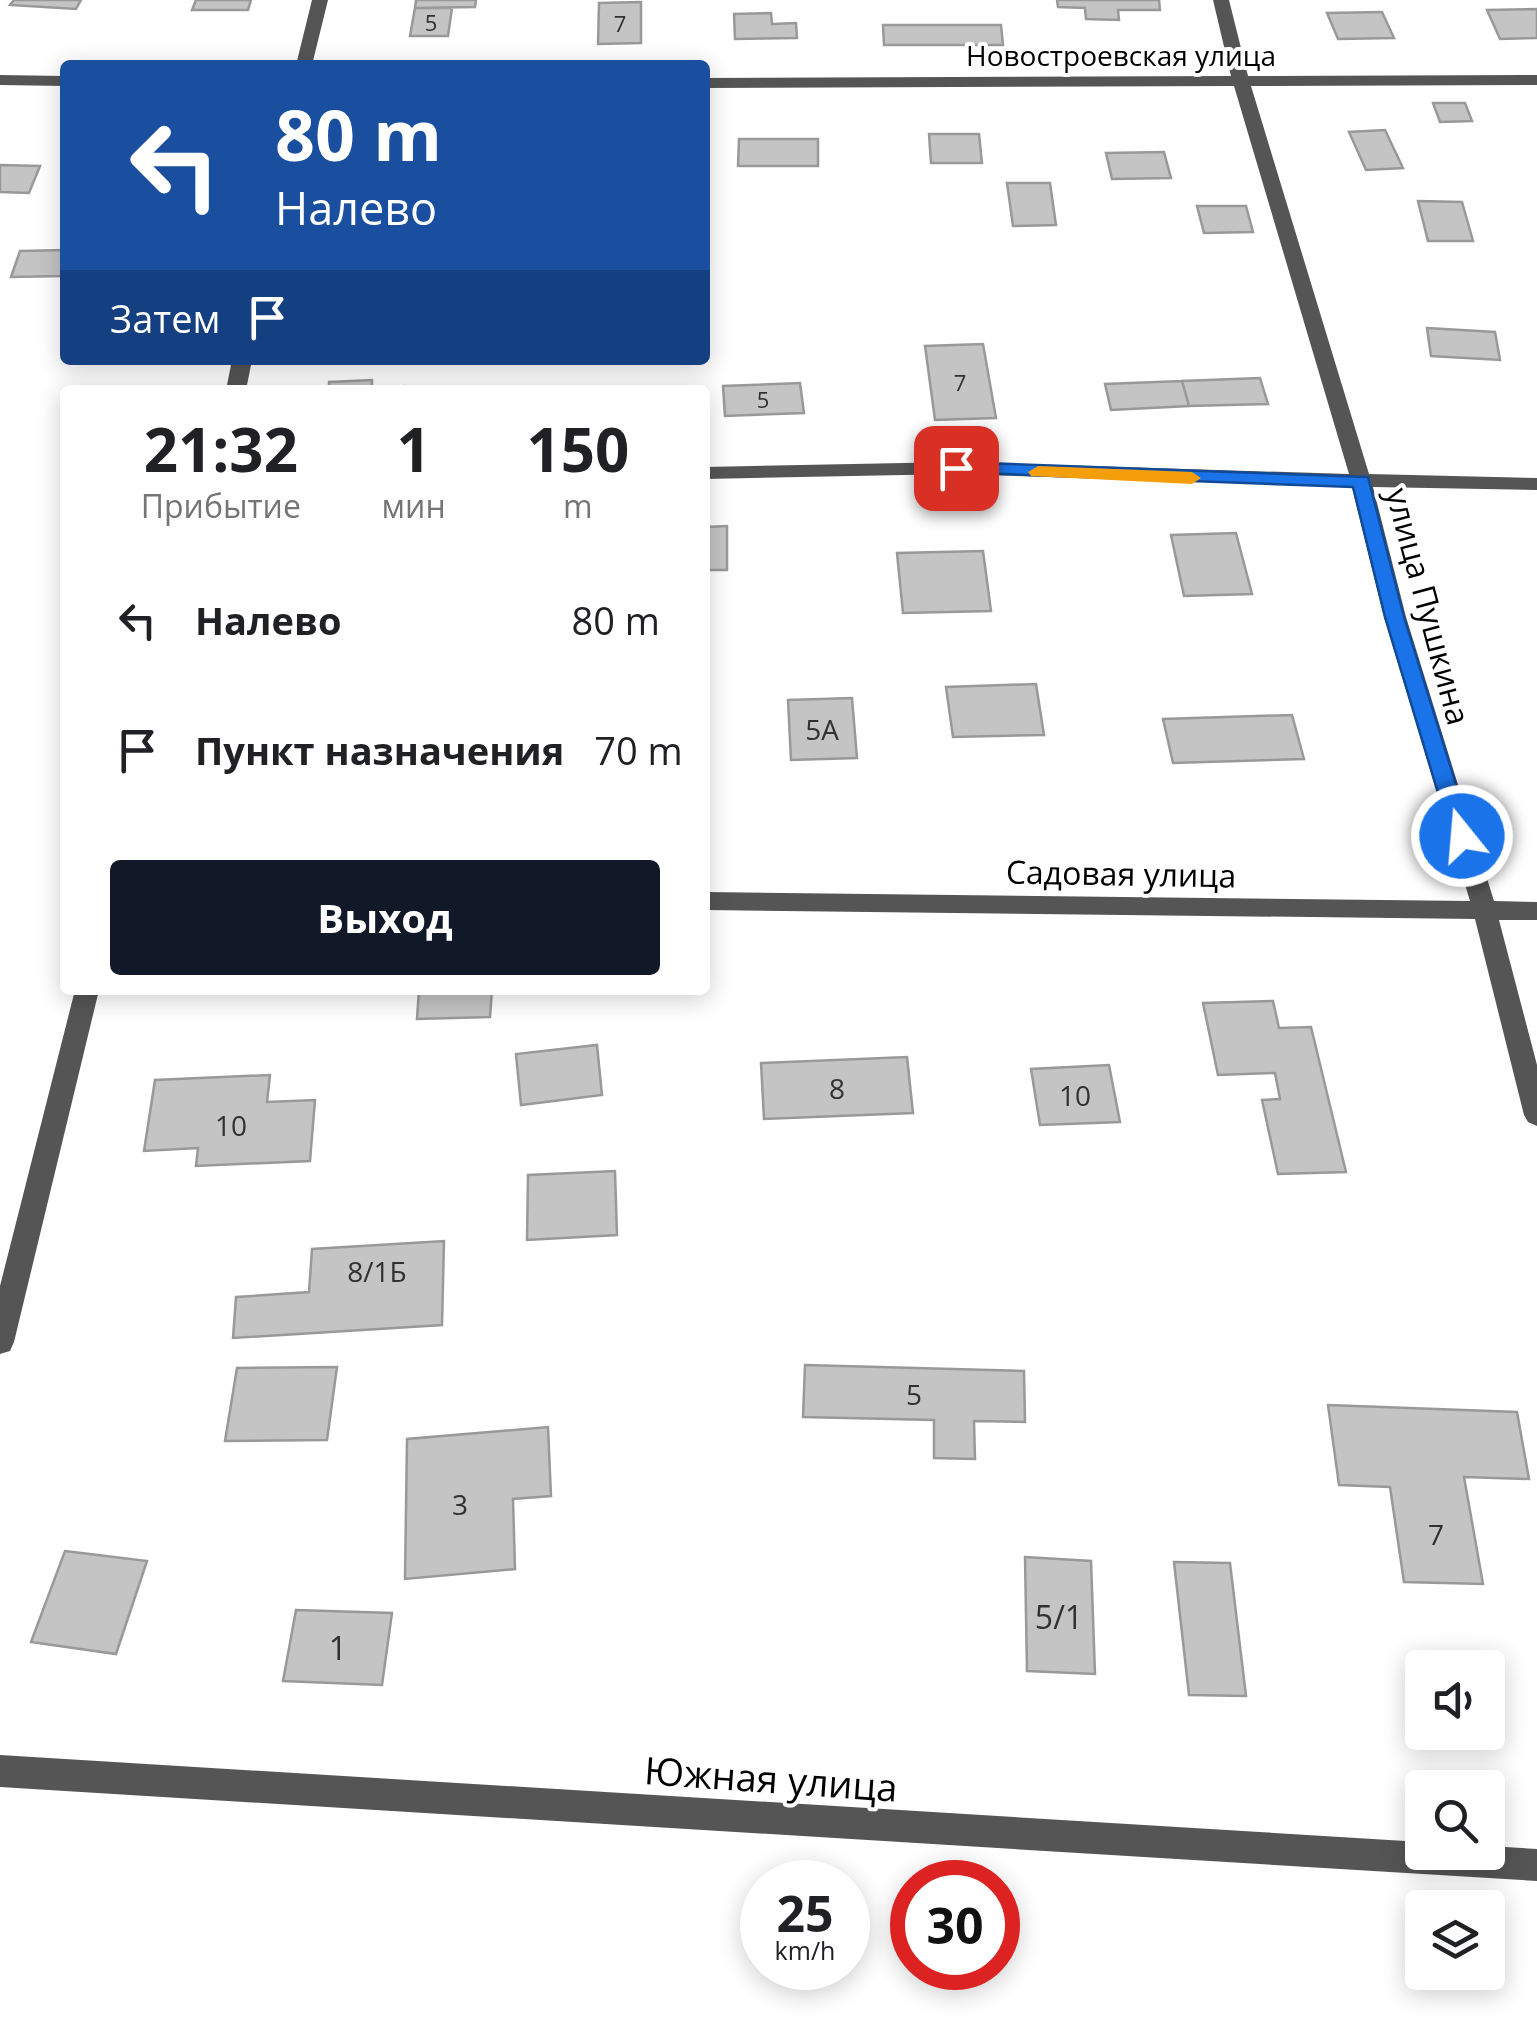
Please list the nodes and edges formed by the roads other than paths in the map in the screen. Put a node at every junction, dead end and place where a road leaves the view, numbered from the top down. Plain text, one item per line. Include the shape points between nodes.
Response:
1 (320, 0) edge
2 (1222, 0) edge
3 (305, 60) edge
4 (0, 80) edge
5 (1537, 80) edge
6 (60, 81) edge
7 (1241, 82) junction
8 (710, 83) edge
9 (710, 473) edge
10 (1361, 481) junction
11 (1537, 484) edge
12 (710, 901) edge
13 (1484, 909) junction
14 (1537, 911) edge
15 (86, 995) edge
16 (1537, 1116) edge
17 (0, 1342) edge
18 (0, 1771) edge
19 (1537, 1865) edge

1 - 3 street
2 - 7 street, улица Пушкина
4 - 6 street
5 - 7 street, Новостроевская улица
7 - 8 street, Новостроевская улица
7 - 10 street, улица Пушкина
9 - 10 street via 956,468
10 - 11 street
10 - 13 street, улица Пушкина via 1394,617
12 - 13 street, Садовая улица
13 - 14 street, Садовая улица
13 - 16 street, улица Пушкина
15 - 17 street
18 - 19 street, Южная улица

